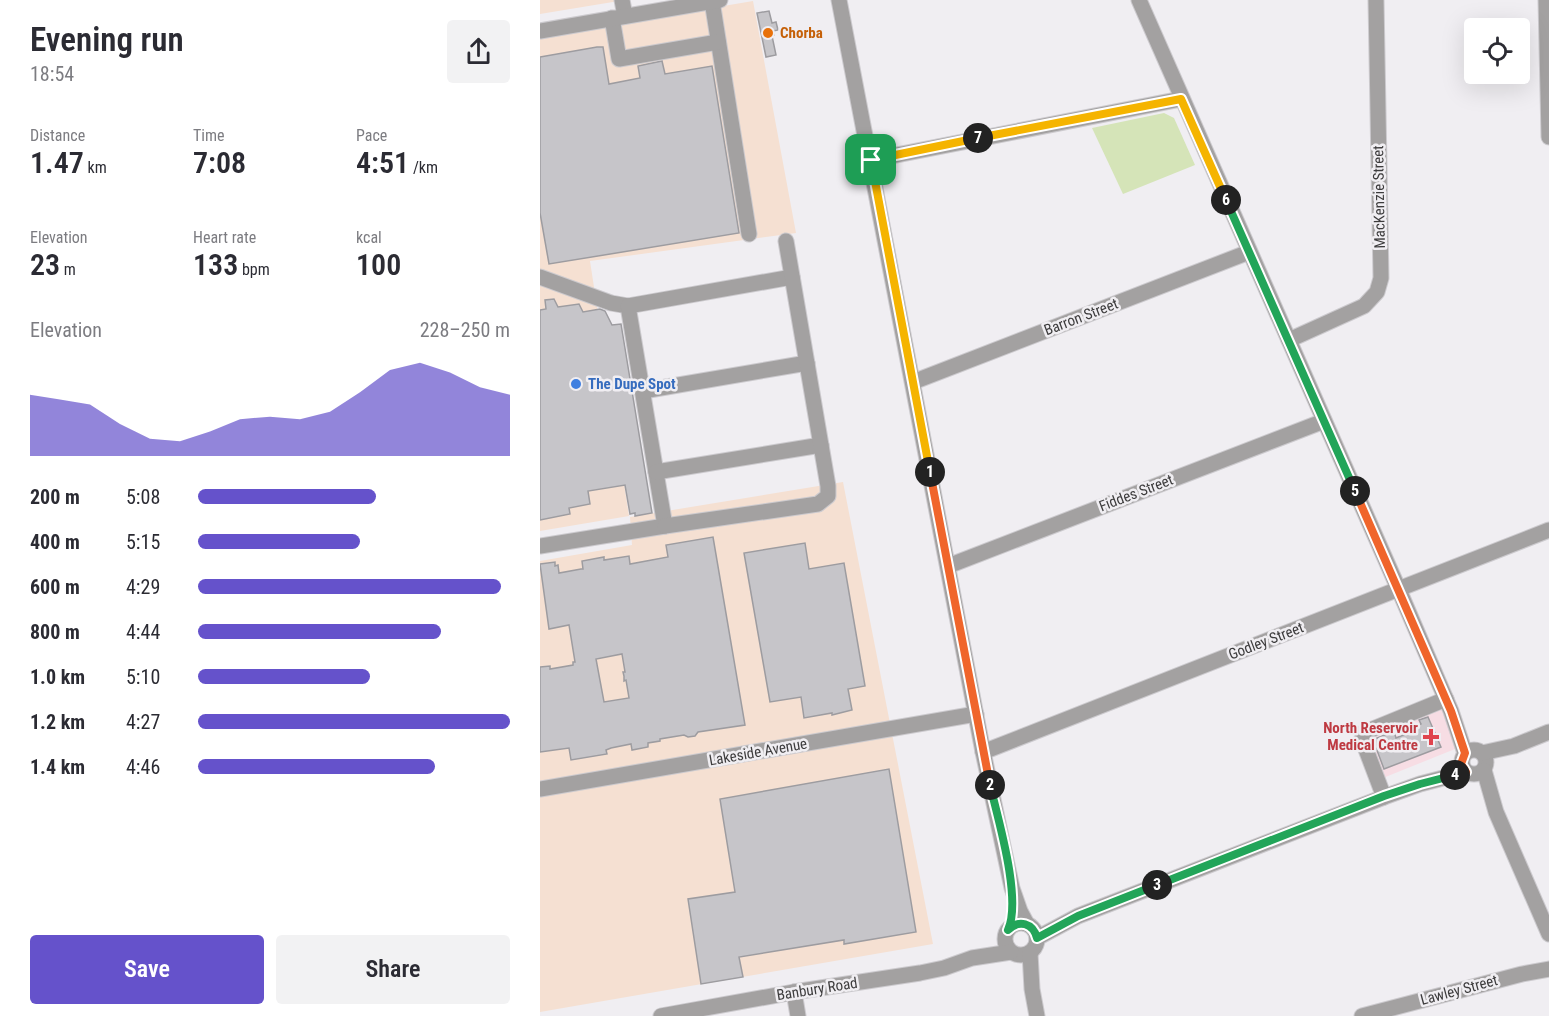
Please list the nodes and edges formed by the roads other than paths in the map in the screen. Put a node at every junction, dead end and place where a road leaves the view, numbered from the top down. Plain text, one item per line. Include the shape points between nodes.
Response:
1 (622, 0) edge
2 (839, 0) edge
3 (1139, 0) edge
4 (1376, 0) edge
5 (1546, 0) edge
6 (716, 1) edge
7 (618, 17) junction
8 (540, 31) edge
9 (718, 42) junction
10 (1181, 99) junction
11 (1549, 138) edge
12 (871, 160) junction
13 (749, 234) dead end
14 (786, 241) dead end
15 (1249, 252) junction
16 (540, 277) edge
17 (792, 277) junction
18 (628, 306) junction
19 (1289, 340) junction
20 (807, 363) junction
21 (913, 382) junction
22 (643, 391) junction
23 (1324, 421) junction
24 (821, 445) junction
25 (656, 472) junction
26 (665, 526) junction
27 (1549, 530) edge
28 (540, 546) edge
29 (948, 566) junction
30 (1399, 590) junction
31 (1448, 705) junction
32 (976, 714) junction
33 (1549, 732) edge
34 (983, 752) junction
35 (1474, 763) junction
36 (540, 789) edge
37 (1384, 796) junction
38 (1012, 888) junction
39 (1031, 929) junction
40 (1549, 933) edge
41 (1014, 945) junction
42 (1549, 962) edge
43 (1549, 969) edge
44 (1522, 974) junction
45 (794, 993) junction
46 (661, 1016) edge
47 (798, 1016) edge
48 (1037, 1016) edge
49 (1362, 1016) edge

1 - 7 street
2 - 12 street
3 - 10 street
4 - 19 street, MacKenzie Street via 1381,278 1377,292 1364,306
5 - 11 street
6 - 7 street
6 - 9 street
7 - 8 street
7 - 9 street via 619,59
9 - 13 street
10 - 12 street
10 - 15 street
12 - 21 street
14 - 17 street
15 - 19 street
15 - 21 street, Barron Street
16 - 18 street
17 - 18 street
17 - 20 street
18 - 22 street
19 - 23 street
20 - 22 street
20 - 24 street
21 - 29 street
22 - 25 street
23 - 29 street, Fiddes Street
23 - 30 street
24 - 25 street
24 - 26 street via 828,496 818,504
25 - 26 street
26 - 28 street
27 - 30 street, Godley Street
29 - 32 street
30 - 31 street
30 - 34 street, Godley Street
31 - 35 street
31 - 37 street via 1363,734
32 - 34 street
32 - 36 street, Lakeside Avenue
33 - 35 street, Banbury Road
34 - 38 street
35 - 37 street, Banbury Road
35 - 40 street
37 - 39 street, Banbury Road via 1078,916
38 - 39 street
38 - 41 street
39 - 41 street, Banbury Road via 1017,924
39 - 41 street via 1036,946
41 - 45 street, Banbury Road via 944,968
41 - 48 street via 1032,989
42 - 44 street, Lawley Street
43 - 44 street, Lawley Street
44 - 49 street, Lawley Street
45 - 46 street, Banbury Road
45 - 47 street

